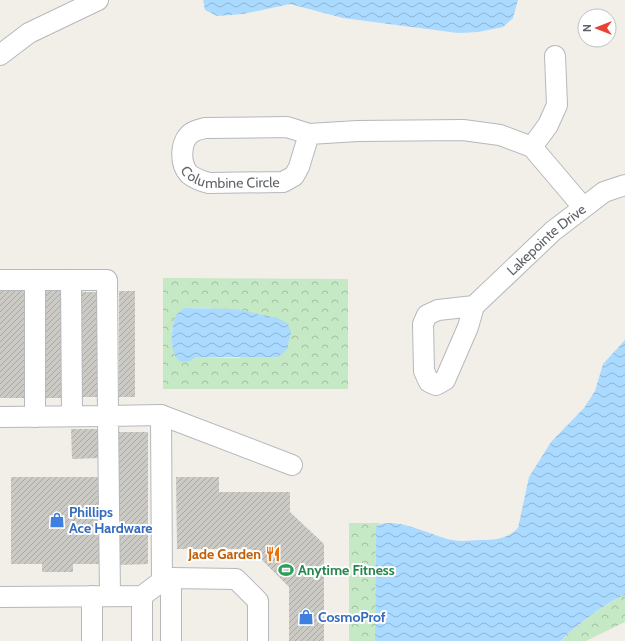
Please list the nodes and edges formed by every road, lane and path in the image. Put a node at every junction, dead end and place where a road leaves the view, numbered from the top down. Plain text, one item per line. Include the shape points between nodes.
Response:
1 (98, 0) edge
2 (0, 55) edge
3 (554, 56) dead end
4 (309, 134) junction
5 (532, 147) junction
6 (625, 185) edge
7 (583, 207) junction
8 (0, 280) edge
9 (34, 280) junction
10 (71, 280) junction
11 (474, 306) dead end
12 (160, 415) junction
13 (35, 416) junction
14 (72, 416) junction
15 (108, 416) junction
16 (0, 417) edge
17 (292, 465) dead end
18 (167, 579) junction
19 (101, 596) junction
20 (142, 596) junction
21 (0, 597) edge
22 (92, 641) edge
23 (142, 641) edge
24 (171, 641) edge
25 (258, 641) edge

1 - 2 street via 29,33
3 - 5 street via 557,105 548,125
4 - 4 street, Columbine Circle via 304,154 294,176 283,182 209,183 197,180 184,165 184,143 192,132 205,128 287,127
4 - 5 street, Columbine Circle via 463,130 500,135
5 - 7 street, Columbine Circle
6 - 7 street, Lakepointe Drive via 604,192
7 - 11 street, Lakepointe Drive via 553,231
8 - 9 street
9 - 10 street
9 - 13 street
10 - 14 street
10 - 15 street via 107,280
12 - 15 street
12 - 17 street
12 - 18 street
13 - 14 street
13 - 16 street
14 - 15 street
15 - 19 street
18 - 20 street
18 - 24 street
18 - 25 street via 236,579 258,601
19 - 20 street
19 - 21 street
19 - 22 street
20 - 23 street

